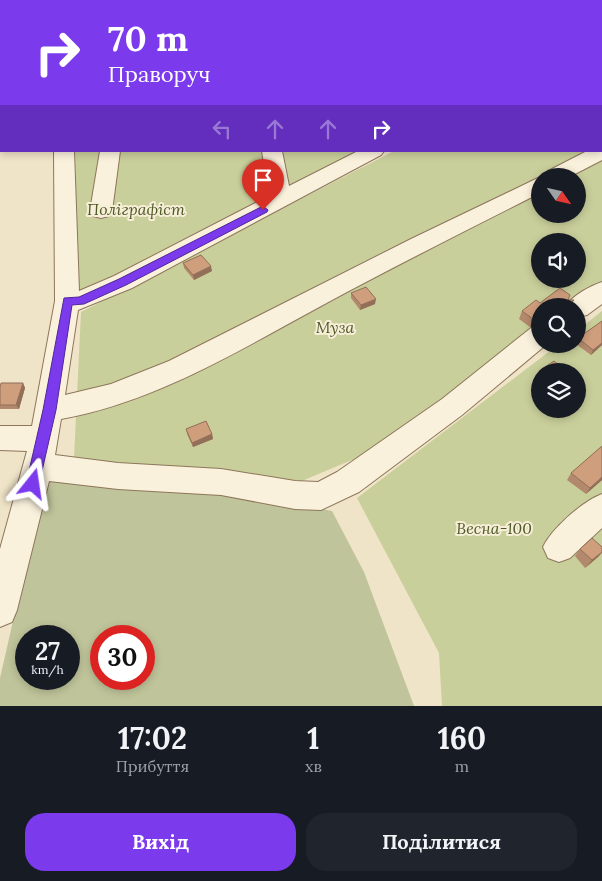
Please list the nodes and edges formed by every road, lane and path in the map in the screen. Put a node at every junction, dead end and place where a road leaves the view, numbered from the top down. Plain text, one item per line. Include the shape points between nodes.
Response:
1 (64, 152) edge
2 (110, 152) edge
3 (272, 152) edge
4 (372, 152) edge
5 (602, 152) edge
6 (571, 168) edge
7 (531, 189) edge
8 (281, 200) junction
9 (102, 211) dead end
10 (602, 291) edge
11 (67, 301) junction
12 (586, 302) edge
13 (531, 342) edge
14 (50, 410) junction
15 (0, 438) edge
16 (41, 453) junction
17 (602, 508) edge
18 (559, 547) dead end
19 (0, 610) edge

1 - 11 street
2 - 9 street
3 - 8 street
4 - 8 street
5 - 6 street
7 - 14 street via 192,362 80,406
8 - 11 street via 122,282 80,301
10 - 12 street
11 - 14 street
13 - 16 street via 452,407 348,482 321,496 221,482 118,476
14 - 16 street
15 - 16 street
16 - 19 street
17 - 18 street

